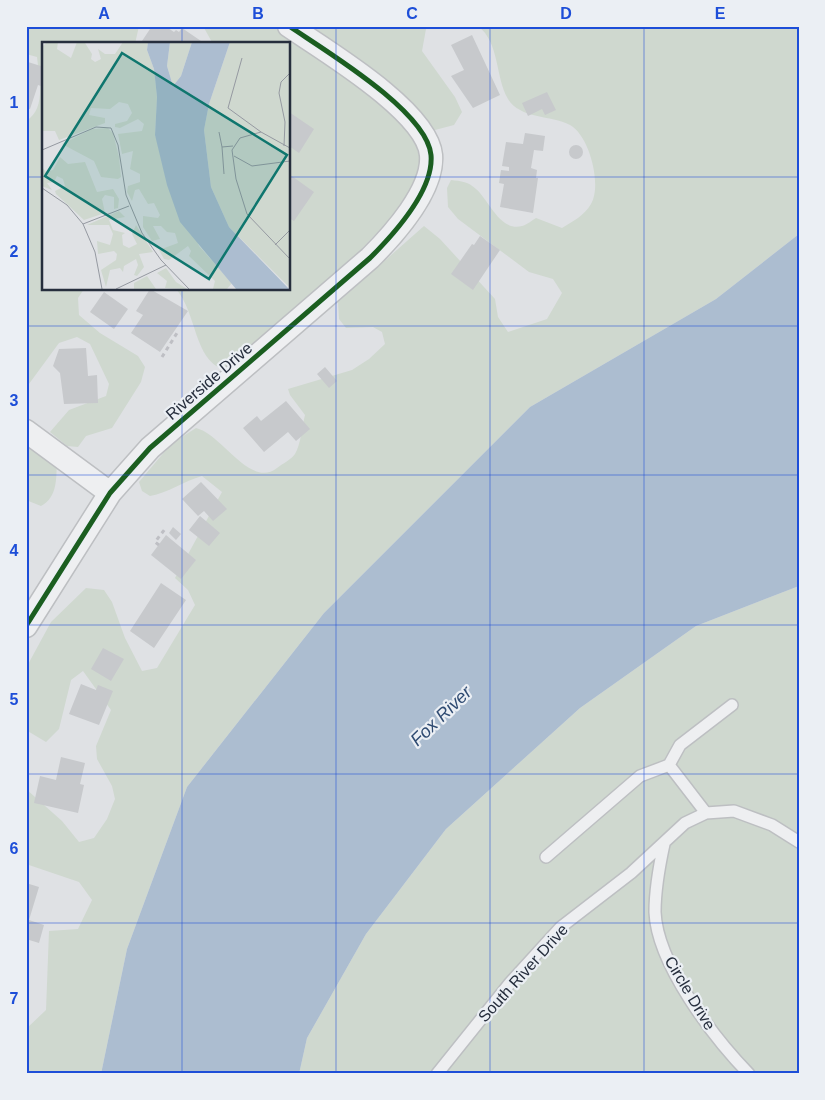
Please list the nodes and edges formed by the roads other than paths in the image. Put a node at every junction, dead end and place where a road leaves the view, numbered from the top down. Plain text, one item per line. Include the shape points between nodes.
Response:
1 (289, 26) edge
2 (26, 431) edge
3 (110, 493) junction
4 (26, 626) edge
5 (732, 705) dead end
6 (669, 765) junction
7 (706, 813) junction
8 (799, 842) edge
9 (664, 844) junction
10 (546, 857) dead end
11 (438, 1074) edge
12 (749, 1074) edge

1 - 3 street, Riverside Drive via 376,85 409,117 431,154 428,174 416,203 394,234 150,448
2 - 3 street
3 - 4 street, Riverside Drive
5 - 6 lane via 680,745
6 - 7 lane
6 - 10 lane via 640,776
7 - 8 lane via 734,811 772,825
7 - 9 lane via 686,823
9 - 11 lane, South River Drive via 562,927 510,983
9 - 12 lane, Circle Drive via 655,914 664,948 681,984 725,1049

